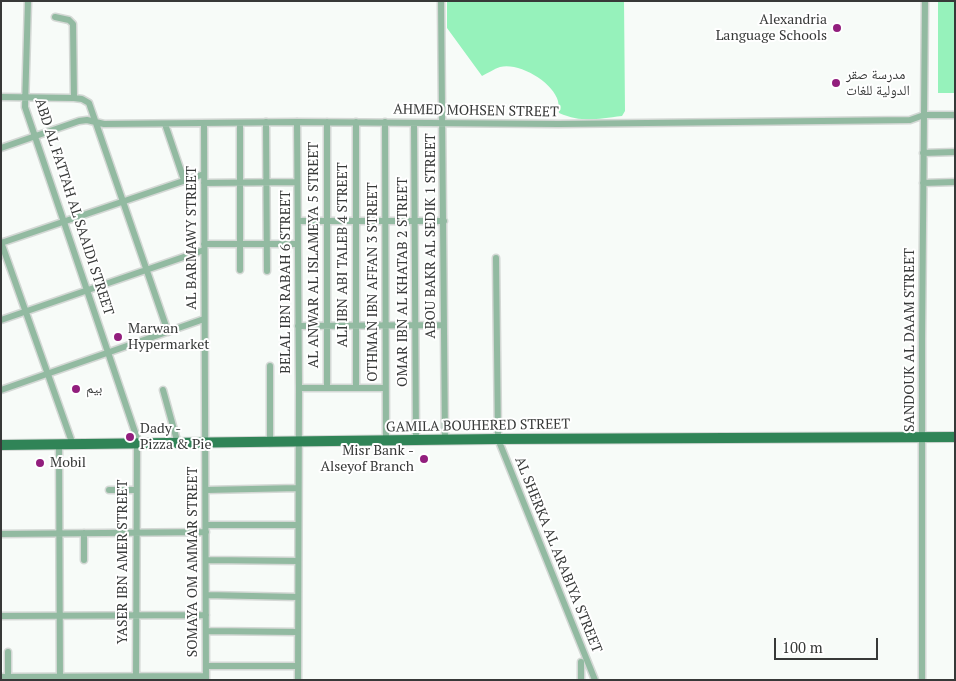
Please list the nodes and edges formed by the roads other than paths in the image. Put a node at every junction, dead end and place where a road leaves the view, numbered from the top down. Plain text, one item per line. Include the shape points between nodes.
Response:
1 (28, 1) edge
2 (441, 1) edge
3 (925, 1) edge
4 (56, 17) dead end
5 (1, 97) edge
6 (25, 97) junction
7 (74, 98) junction
8 (924, 115) junction
9 (955, 115) edge
10 (95, 122) junction
11 (266, 122) junction
12 (297, 122) junction
13 (327, 122) junction
14 (356, 122) junction
15 (384, 122) junction
16 (240, 123) junction
17 (414, 123) junction
18 (443, 123) junction
19 (165, 124) junction
20 (204, 124) junction
21 (35, 136) junction
22 (1, 148) edge
23 (955, 152) edge
24 (923, 153) junction
25 (204, 174) junction
26 (184, 180) junction
27 (266, 182) junction
28 (297, 182) junction
29 (955, 182) edge
30 (204, 183) junction
31 (240, 183) junction
32 (923, 183) junction
33 (123, 202) junction
34 (298, 221) junction
35 (327, 221) junction
36 (356, 221) junction
37 (385, 221) junction
38 (415, 221) junction
39 (444, 221) junction
40 (64, 222) junction
41 (1, 243) edge
42 (240, 244) junction
43 (267, 244) junction
44 (298, 244) junction
45 (204, 247) junction
46 (496, 258) dead end
47 (146, 270) junction
48 (240, 270) dead end
49 (267, 271) dead end
50 (87, 290) junction
51 (26, 311) junction
52 (204, 319) junction
53 (1, 320) edge
54 (416, 325) junction
55 (444, 325) junction
56 (298, 326) junction
57 (327, 326) junction
58 (356, 326) junction
59 (385, 326) junction
60 (168, 332) junction
61 (108, 353) junction
62 (270, 366) dead end
63 (48, 374) junction
64 (299, 388) junction
65 (327, 388) junction
66 (356, 388) junction
67 (385, 388) junction
68 (1, 390) edge
69 (163, 390) dead end
70 (922, 437) junction
71 (955, 437) edge
72 (498, 439) junction
73 (445, 440) junction
74 (386, 441) junction
75 (416, 441) junction
76 (270, 442) junction
77 (298, 442) junction
78 (2, 443) edge
79 (205, 443) junction
80 (138, 444) junction
81 (178, 444) junction
82 (59, 445) junction
83 (73, 445) junction
84 (298, 488) junction
85 (109, 490) dead end
86 (136, 490) junction
87 (206, 490) junction
88 (298, 526) junction
89 (206, 529) junction
90 (136, 533) junction
91 (1, 534) edge
92 (60, 534) junction
93 (84, 534) junction
94 (84, 560) dead end
95 (206, 560) junction
96 (298, 561) junction
97 (206, 595) junction
98 (298, 596) junction
99 (60, 615) junction
100 (136, 615) junction
101 (206, 615) junction
102 (1, 616) edge
103 (206, 631) junction
104 (298, 632) junction
105 (8, 652) dead end
106 (581, 662) dead end
107 (206, 666) junction
108 (298, 666) junction
109 (5, 677) edge
110 (60, 678) edge
111 (109, 678) edge
112 (136, 678) edge
113 (161, 678) edge
114 (206, 678) edge
115 (298, 680) edge
116 (581, 680) edge
117 (595, 680) edge
118 (922, 680) edge

1 - 6 street, ABD AL FATTAH AL SAAIDI STREET
2 - 18 street, ABOU BAKR AL SEDIK 1 STREET
3 - 8 street, SANDOUK AL DAAM STREET
4 - 7 street via 73,24
5 - 6 street
6 - 7 street
6 - 21 street, ABD AL FATTAH AL SAAIDI STREET
7 - 10 street via 89,103
8 - 9 street, AHMED MOHSEN STREET
8 - 18 street, AHMED MOHSEN STREET via 910,120
8 - 24 street, SANDOUK AL DAAM STREET
10 - 19 street, AHMED MOHSEN STREET
10 - 21 street, AHMED MOHSEN STREET via 80,121
10 - 33 street
11 - 12 street, AHMED MOHSEN STREET
11 - 16 street, AHMED MOHSEN STREET
11 - 27 street
12 - 13 street, AHMED MOHSEN STREET
12 - 28 street, BELAL IBN RABAH 6 STREET
13 - 14 street, AHMED MOHSEN STREET
13 - 35 street, AL ANWAR AL ISLAMEYA 5 STREET
14 - 15 street, AHMED MOHSEN STREET
14 - 36 street, ALI IBN ABI TALEB 4 STREET
15 - 17 street, AHMED MOHSEN STREET
15 - 37 street, OTHMAN IBN AFFAN 3 STREET
16 - 20 street, AHMED MOHSEN STREET
16 - 31 street
17 - 18 street, AHMED MOHSEN STREET
17 - 38 street, OMAR IBN AL KHATAB 2 STREET
18 - 39 street, ABOU BAKR AL SEDIK 1 STREET
19 - 20 street, AHMED MOHSEN STREET
19 - 26 street
20 - 25 street, AL BARMAWY STREET
21 - 22 street, AHMED MOHSEN STREET
21 - 40 street, ABD AL FATTAH AL SAAIDI STREET
23 - 24 street
24 - 32 street, SANDOUK AL DAAM STREET
25 - 26 street
25 - 30 street, AL BARMAWY STREET
26 - 33 street
27 - 28 street
27 - 31 street
27 - 43 street
28 - 34 street, BELAL IBN RABAH 6 STREET
29 - 32 street
30 - 31 street
30 - 45 street, AL BARMAWY STREET
31 - 42 street
32 - 70 street, SANDOUK AL DAAM STREET
33 - 40 street
33 - 47 street
34 - 35 street
34 - 44 street, BELAL IBN RABAH 6 STREET
35 - 36 street
35 - 57 street, AL ANWAR AL ISLAMEYA 5 STREET
36 - 37 street
36 - 58 street, ALI IBN ABI TALEB 4 STREET
37 - 38 street
37 - 59 street, OTHMAN IBN AFFAN 3 STREET
38 - 39 street
38 - 54 street, OMAR IBN AL KHATAB 2 STREET
39 - 55 street, ABOU BAKR AL SEDIK 1 STREET
40 - 41 street
40 - 50 street, ABD AL FATTAH AL SAAIDI STREET
41 - 51 street
42 - 43 street
42 - 45 street
42 - 48 street
43 - 44 street
43 - 49 street
44 - 56 street, BELAL IBN RABAH 6 STREET
45 - 47 street
45 - 52 street, AL BARMAWY STREET
46 - 72 street
47 - 50 street
47 - 60 street
50 - 51 street
50 - 61 street, ABD AL FATTAH AL SAAIDI STREET
51 - 53 street
51 - 63 street
52 - 60 street
52 - 79 street, AL BARMAWY STREET
54 - 55 street
54 - 59 street
54 - 75 street, OMAR IBN AL KHATAB 2 STREET
55 - 73 street, ABOU BAKR AL SEDIK 1 STREET
56 - 57 street
56 - 64 street, BELAL IBN RABAH 6 STREET
57 - 58 street
57 - 65 street, AL ANWAR AL ISLAMEYA 5 STREET
58 - 59 street
58 - 66 street, ALI IBN ABI TALEB 4 STREET
59 - 67 street, OTHMAN IBN AFFAN 3 STREET
60 - 61 street
61 - 63 street
61 - 80 street, ABD AL FATTAH AL SAAIDI STREET
62 - 76 street
63 - 68 street
63 - 83 street
64 - 65 street
64 - 77 street, BELAL IBN RABAH 6 STREET
65 - 66 street
66 - 67 street
67 - 74 street, OTHMAN IBN AFFAN 3 STREET
69 - 81 street
70 - 71 main road, GAMILA BOUHERED STREET
70 - 72 main road, GAMILA BOUHERED STREET
70 - 118 street, SANDOUK AL DAAM STREET
72 - 73 main road, GAMILA BOUHERED STREET
72 - 117 street, AL SHERKA AL ARABIYA STREET
73 - 75 main road, GAMILA BOUHERED STREET
74 - 75 main road, GAMILA BOUHERED STREET
74 - 77 main road, GAMILA BOUHERED STREET
76 - 77 main road, GAMILA BOUHERED STREET
76 - 79 main road, GAMILA BOUHERED STREET
77 - 84 street, BELAL IBN RABAH 6 STREET
78 - 82 main road, GAMILA BOUHERED STREET
79 - 81 main road, GAMILA BOUHERED STREET
79 - 87 street, SOMAYA OM AMMAR STREET
80 - 81 main road, GAMILA BOUHERED STREET
80 - 83 main road, GAMILA BOUHERED STREET
80 - 86 street, YASER IBN AMER STREET
82 - 83 main road, GAMILA BOUHERED STREET
82 - 92 street
84 - 87 street
84 - 88 street, BELAL IBN RABAH 6 STREET
85 - 86 street
86 - 90 street, YASER IBN AMER STREET
87 - 89 street, SOMAYA OM AMMAR STREET
88 - 89 street
88 - 96 street, BELAL IBN RABAH 6 STREET
89 - 90 street
89 - 95 street, SOMAYA OM AMMAR STREET
90 - 93 street
90 - 100 street, YASER IBN AMER STREET
91 - 92 street
92 - 93 street
92 - 99 street
93 - 94 street
95 - 96 street
95 - 97 street, SOMAYA OM AMMAR STREET
96 - 98 street, BELAL IBN RABAH 6 STREET
97 - 98 street
97 - 101 street, SOMAYA OM AMMAR STREET
98 - 104 street, BELAL IBN RABAH 6 STREET
99 - 100 street
99 - 102 street
99 - 110 street
100 - 101 street
100 - 112 street, YASER IBN AMER STREET
101 - 103 street, SOMAYA OM AMMAR STREET
103 - 104 street
103 - 107 street, SOMAYA OM AMMAR STREET
104 - 108 street, BELAL IBN RABAH 6 STREET
105 - 109 street
106 - 116 street
107 - 108 street
107 - 114 street, SOMAYA OM AMMAR STREET
108 - 115 street, BELAL IBN RABAH 6 STREET
109 - 110 street
110 - 111 street
111 - 112 street
112 - 113 street
113 - 114 street

